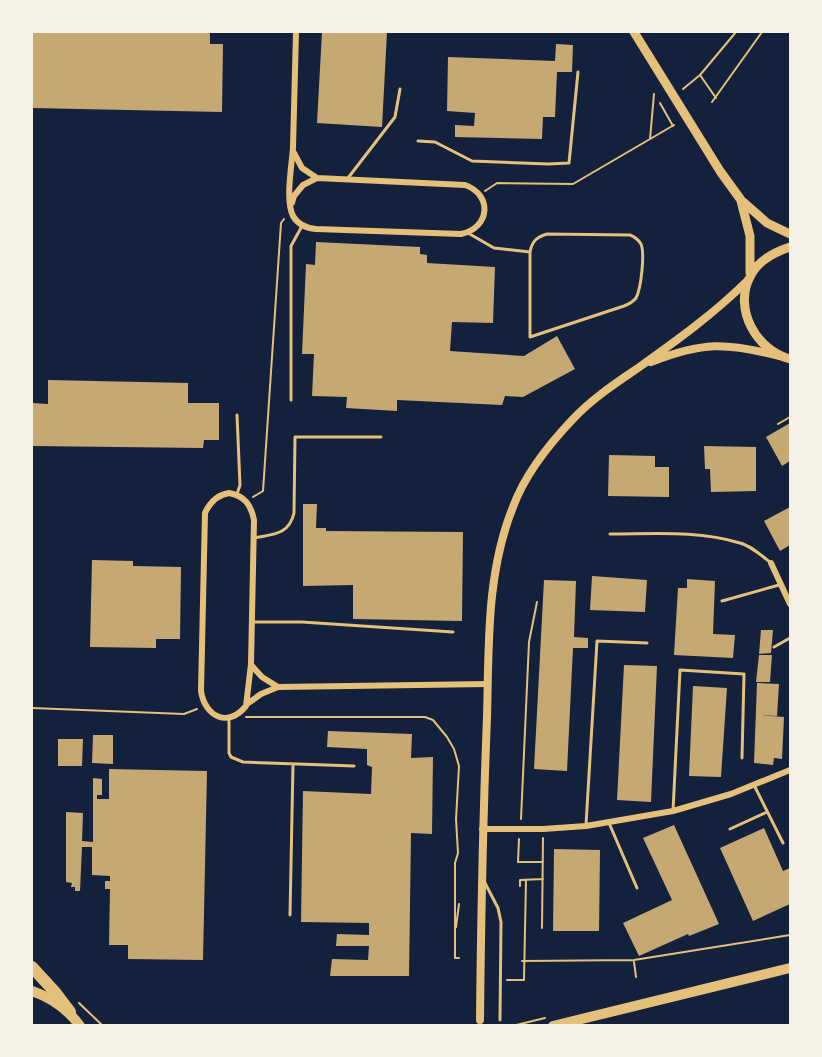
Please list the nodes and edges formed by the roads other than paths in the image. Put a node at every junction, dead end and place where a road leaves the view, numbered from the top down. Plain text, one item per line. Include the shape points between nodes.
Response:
1 (296, 32) edge
2 (634, 32) edge
3 (578, 72) dead end
4 (400, 89) dead end
5 (418, 141) dead end
6 (293, 150) junction
7 (317, 178) junction
8 (346, 179) junction
9 (741, 200) junction
10 (292, 207) junction
11 (302, 226) junction
12 (468, 233) junction
13 (790, 234) edge
14 (790, 247) edge
15 (530, 252) junction
16 (749, 278) junction
17 (786, 358) edge
18 (640, 367) junction
19 (291, 400) dead end
20 (237, 415) dead end
21 (381, 437) dead end
22 (237, 494) junction
23 (610, 534) dead end
24 (254, 538) junction
25 (771, 563) joint
26 (781, 584) junction
27 (722, 601) dead end
28 (790, 603) edge
29 (252, 622) junction
30 (453, 632) dead end
31 (790, 638) edge
32 (647, 643) dead end
33 (774, 647) dead end
34 (251, 664) junction
35 (488, 684) junction
36 (278, 687) junction
37 (246, 706) junction
38 (232, 716) junction
39 (742, 758) dead end
40 (293, 764) junction
41 (354, 766) dead end
42 (790, 770) edge
43 (754, 785) junction
44 (673, 811) junction
45 (767, 812) junction
46 (608, 821) junction
47 (586, 826) junction
48 (482, 829) junction
49 (730, 829) dead end
50 (783, 843) dead end
51 (481, 876) junction
52 (637, 888) dead end
53 (290, 915) dead end
54 (32, 968) edge
55 (790, 968) edge
56 (32, 991) edge
57 (71, 1013) junction
58 (480, 1020) dead end
59 (500, 1020) dead end
60 (80, 1026) edge
61 (87, 1026) edge
62 (553, 1026) edge

1 - 6 street
2 - 9 main road
3 - 5 lane via 568,163 472,161 435,141
4 - 8 lane via 395,117
6 - 7 street via 302,168
6 - 10 street
7 - 8 street
7 - 10 street via 303,185 294,196
8 - 12 street via 471,187 480,195 484,213 479,225
9 - 13 main road via 767,223
9 - 16 main road via 750,236
10 - 11 street
11 - 12 street
11 - 19 lane via 291,246
12 - 15 lane via 494,248
14 - 16 main road via 768,257
15 - 15 lane via 535,240 547,234 630,235 642,249 637,296 624,306 530,337
16 - 17 main road via 745,307 753,330 769,350
16 - 18 street via 722,305
17 - 18 street via 745,347 713,346 675,353
18 - 35 street via 575,416 549,447 513,506 492,586
20 - 22 lane
21 - 24 lane via 295,437 292,523 281,532
22 - 24 street via 247,501 252,512
22 - 38 street via 217,497 205,513 201,691 206,707 216,716
23 - 25 lane via 722,539 753,549
24 - 29 street
25 - 26 street
26 - 27 lane
26 - 28 street
29 - 30 lane
29 - 34 street
31 - 33 lane
32 - 47 lane via 597,640
34 - 36 street
34 - 37 street
35 - 36 street
35 - 48 street
36 - 37 street
37 - 38 street
38 - 40 lane via 231,757 243,762
39 - 44 lane via 744,674 681,670
40 - 41 lane
40 - 53 lane
42 - 43 street
43 - 44 street
43 - 45 lane
44 - 46 street
45 - 49 lane
45 - 50 lane
46 - 47 street
46 - 52 lane
47 - 48 street
48 - 51 street
51 - 58 street
51 - 59 lane via 501,922
54 - 57 highway
55 - 62 main road
56 - 57 main road
57 - 60 main road
57 - 61 main road

